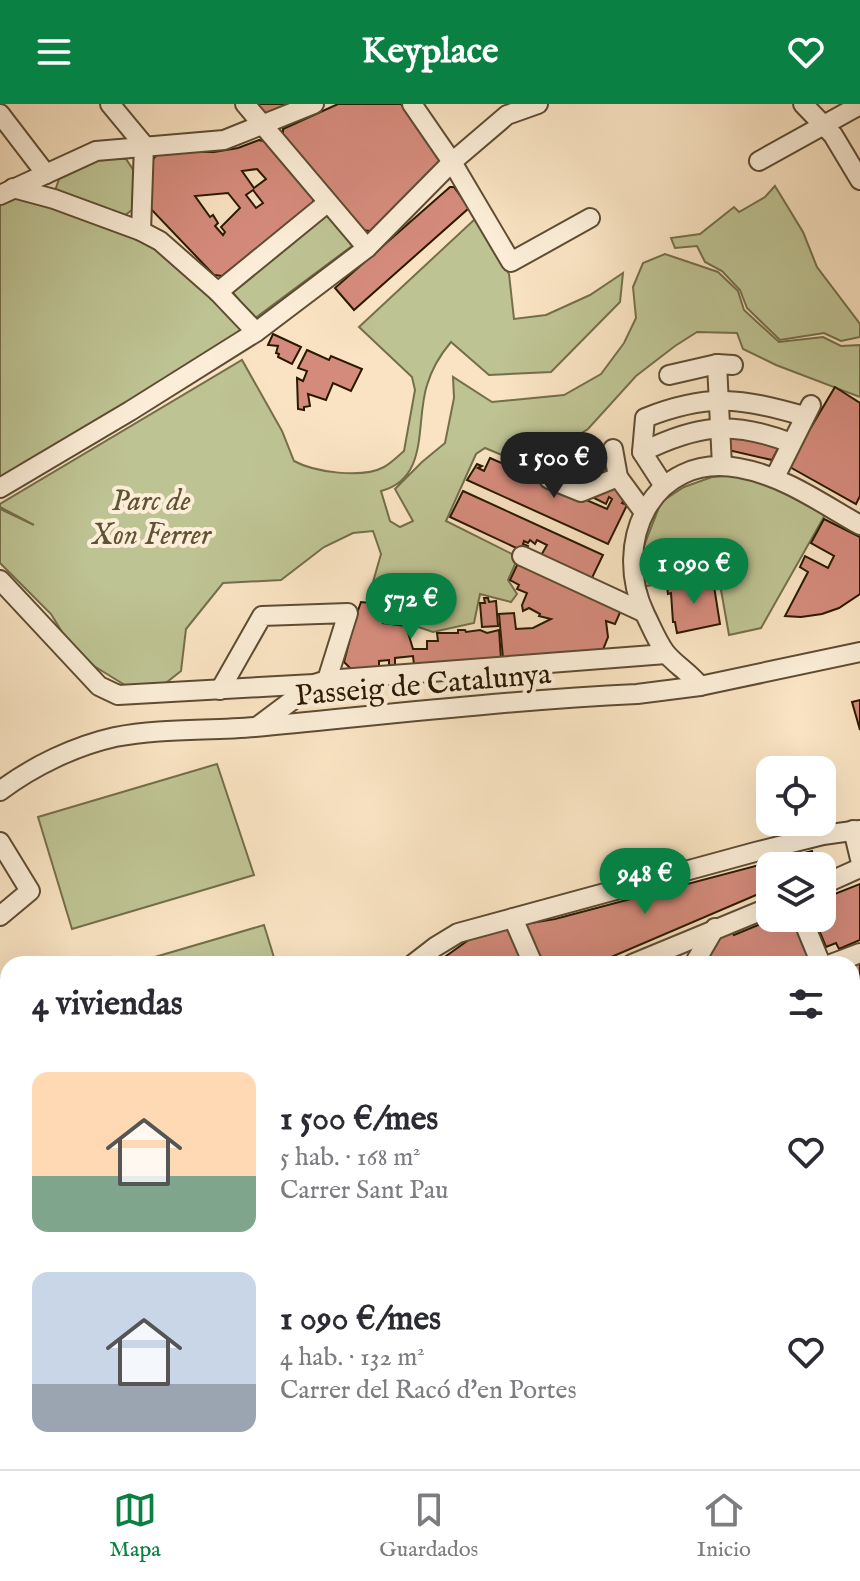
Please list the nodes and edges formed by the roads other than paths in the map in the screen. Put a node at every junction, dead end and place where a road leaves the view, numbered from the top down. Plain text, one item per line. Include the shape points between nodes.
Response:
1 (110, 104) edge
2 (245, 104) edge
3 (314, 104) edge
4 (412, 104) edge
5 (538, 104) edge
6 (803, 104) edge
7 (860, 105) edge
8 (0, 114) edge
9 (824, 124) junction
10 (262, 126) junction
11 (144, 145) junction
12 (759, 161) dead end
13 (452, 162) junction
14 (46, 174) junction
15 (860, 180) edge
16 (3, 193) edge
17 (327, 203) junction
18 (590, 218) dead end
19 (141, 231) junction
20 (367, 248) junction
21 (218, 292) junction
22 (256, 332) junction
23 (669, 375) dead end
24 (720, 399) junction
25 (720, 428) junction
26 (791, 443) junction
27 (613, 449) dead end
28 (642, 452) junction
29 (722, 466) junction
30 (618, 477) junction
31 (775, 477) junction
32 (549, 479) dead end
33 (664, 486) junction
34 (0, 488) edge
35 (643, 511) junction
36 (857, 517) edge
37 (522, 556) dead end
38 (0, 580) edge
39 (643, 612) junction
40 (860, 652) edge
41 (666, 654) junction
42 (320, 682) junction
43 (700, 686) junction
44 (220, 690) junction
45 (257, 727) junction
46 (0, 791) edge
47 (857, 830) edge
48 (0, 845) edge
49 (860, 859) edge
50 (860, 868) edge
51 (836, 879) edge
52 (756, 912) edge
53 (0, 916) edge
54 (513, 918) junction
55 (715, 928) junction
56 (808, 932) edge
57 (423, 956) edge
58 (530, 956) edge
59 (650, 956) edge
60 (699, 956) edge
61 (818, 956) edge

1 - 11 street
2 - 10 street
3 - 10 street
4 - 13 street
5 - 13 street via 507,115
6 - 9 street
7 - 9 street
8 - 14 street
9 - 12 street
9 - 15 street
10 - 11 street via 224,140
10 - 17 street
11 - 14 street via 96,151
11 - 19 street
13 - 18 street via 511,262
13 - 20 street
14 - 16 street
16 - 19 street via 54,199
17 - 20 street
17 - 21 street
19 - 21 street
20 - 22 street
21 - 22 street
22 - 34 street
23 - 24 street via 725,364
24 - 25 street
24 - 26 street via 808,410
24 - 28 street via 645,418
25 - 26 street via 756,431
25 - 28 street via 675,436
25 - 29 street
26 - 31 street
27 - 30 street
28 - 33 street
29 - 31 street
29 - 33 street via 686,473
30 - 32 street via 581,492
30 - 35 street
31 - 36 street
33 - 35 street
35 - 39 street via 631,558
37 - 39 street
38 - 44 street via 99,686 118,695
39 - 41 street
40 - 43 street, Passeig de Catalunya
41 - 42 street
41 - 43 street
42 - 44 street
42 - 44 street via 348,613 262,616
42 - 45 street
43 - 45 street, Passeig de Catalunya
45 - 46 street, Passeig de Catalunya via 114,738 68,752
47 - 49 street
47 - 54 street
48 - 53 street via 30,891
50 - 51 street
52 - 55 street
54 - 57 street via 458,933
54 - 58 street
55 - 59 street
55 - 60 street
56 - 61 street

